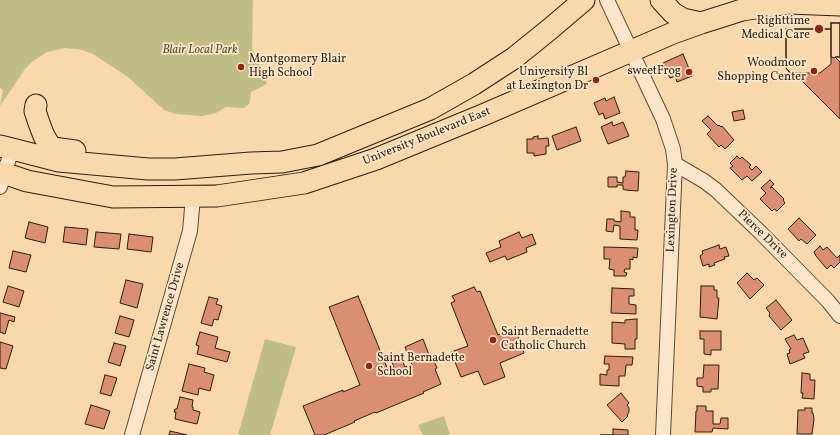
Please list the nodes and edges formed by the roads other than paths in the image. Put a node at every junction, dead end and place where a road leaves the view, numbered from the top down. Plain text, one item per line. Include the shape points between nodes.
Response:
1 (584, 0) edge
2 (606, 0) edge
3 (661, 0) edge
4 (840, 5) edge
5 (701, 23) junction
6 (631, 51) junction
7 (36, 105) dead end
8 (6, 148) edge
9 (675, 164) junction
10 (106, 165) junction
11 (1, 178) edge
12 (193, 197) junction
13 (840, 316) edge
14 (132, 435) edge
15 (663, 435) edge

1 - 10 main road, University Boulevard East via 514,58 474,84 430,109 318,154 282,162 182,169
2 - 6 street, Lexington Drive
3 - 5 main road via 675,15
4 - 5 main road, University Boulevard East via 789,4 749,9
5 - 6 main road, University Boulevard East
6 - 9 street, Lexington Drive via 663,119
6 - 12 main road, University Boulevard East via 376,159 304,183 217,196
7 - 10 main road via 39,124 50,146 82,152
8 - 10 main road, University Boulevard East via 59,161
8 - 11 street
9 - 13 street, Pierce Drive via 716,190
9 - 15 street, Lexington Drive
11 - 12 main road, University Boulevard East via 113,197
12 - 14 street, Saint Lawrence Drive via 190,231

